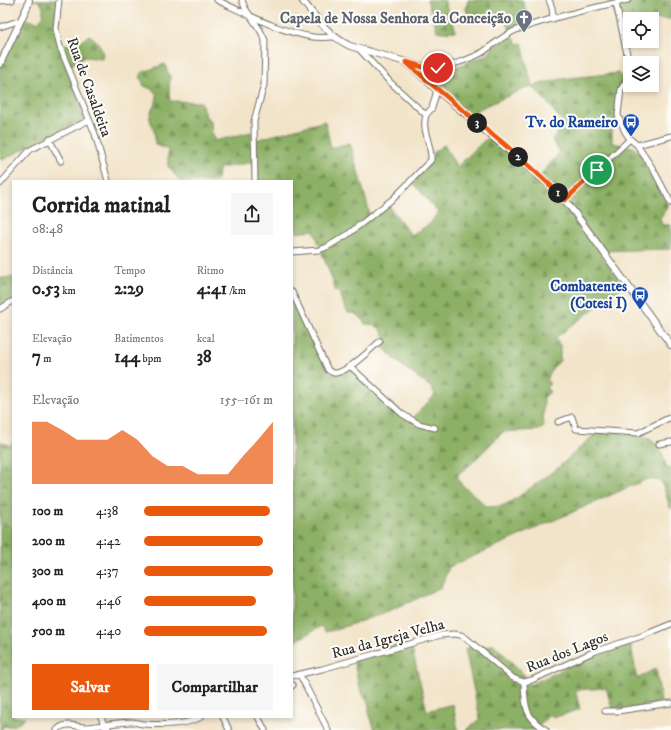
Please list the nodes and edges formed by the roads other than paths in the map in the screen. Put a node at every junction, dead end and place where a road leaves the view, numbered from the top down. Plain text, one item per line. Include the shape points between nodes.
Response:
1 (12, 0) edge
2 (29, 0) edge
3 (59, 0) edge
4 (217, 0) edge
5 (242, 0) edge
6 (302, 0) edge
7 (549, 0) edge
8 (628, 0) edge
9 (0, 2) edge
10 (616, 3) junction
11 (250, 15) junction
12 (21, 20) junction
13 (553, 20) junction
14 (0, 27) edge
15 (335, 37) junction
16 (359, 49) junction
17 (627, 56) edge
18 (406, 62) junction
19 (0, 64) edge
20 (623, 85) edge
21 (437, 90) junction
22 (426, 115) junction
23 (89, 120) junction
24 (671, 136) edge
25 (49, 139) junction
26 (630, 139) junction
27 (637, 145) junction
28 (61, 161) dead end
29 (108, 180) edge
30 (256, 180) edge
31 (0, 184) edge
32 (565, 200) junction
33 (671, 203) edge
34 (293, 252) edge
35 (293, 294) edge
36 (12, 302) edge
37 (0, 309) edge
38 (662, 333) junction
39 (671, 335) edge
40 (380, 341) dead end
41 (671, 345) edge
42 (350, 366) junction
43 (671, 417) edge
44 (558, 422) dead end
45 (435, 428) dead end
46 (671, 442) edge
47 (659, 444) dead end
48 (671, 624) edge
49 (300, 675) junction
50 (293, 676) edge
51 (524, 682) junction
52 (671, 703) edge
53 (604, 711) dead end
54 (199, 718) edge
55 (223, 718) edge
56 (259, 718) edge
57 (105, 727) edge
58 (168, 727) edge
59 (57, 730) edge
60 (229, 730) edge
61 (265, 730) edge
62 (328, 730) edge
63 (546, 730) edge

1 - 9 street
2 - 12 main road
3 - 23 street, Rua de Casaldeita via 57,38
4 - 11 street
5 - 11 street
6 - 15 main road
7 - 13 street
8 - 10 street
10 - 13 street
10 - 17 street
11 - 15 street via 298,33 314,37
11 - 30 street via 265,40 264,85 254,121
12 - 14 street
12 - 19 main road
13 - 18 street via 507,34 481,53 449,66 423,67
15 - 16 main road
16 - 18 main road
16 - 22 street
18 - 21 main road
20 - 26 street via 620,89 618,115
21 - 22 street via 432,108
21 - 32 main road
22 - 34 street via 424,125 432,152 431,160 418,175 394,198 347,235 319,250
23 - 25 street
23 - 29 street, Rua de Casaldeita
24 - 27 street
25 - 28 street
25 - 31 street via 30,150
26 - 27 street
26 - 32 street
27 - 33 street
32 - 38 main road
35 - 42 street via 328,370 338,373
36 - 37 street
38 - 39 main road
38 - 41 main road
40 - 42 street
42 - 45 street via 402,414 419,424
43 - 44 street via 638,433 576,429 572,417
46 - 47 street
48 - 51 street, Rua dos Lagos via 593,652
49 - 50 street, Rua da Igreja Velha
49 - 51 street, Rua da Igreja Velha via 441,635 454,634 466,638 513,678
49 - 62 street
51 - 63 street, Rua dos Lagos via 526,709
52 - 53 street
54 - 58 street
55 - 60 street
56 - 61 street
57 - 58 street via 131,722
57 - 59 street via 68,725

